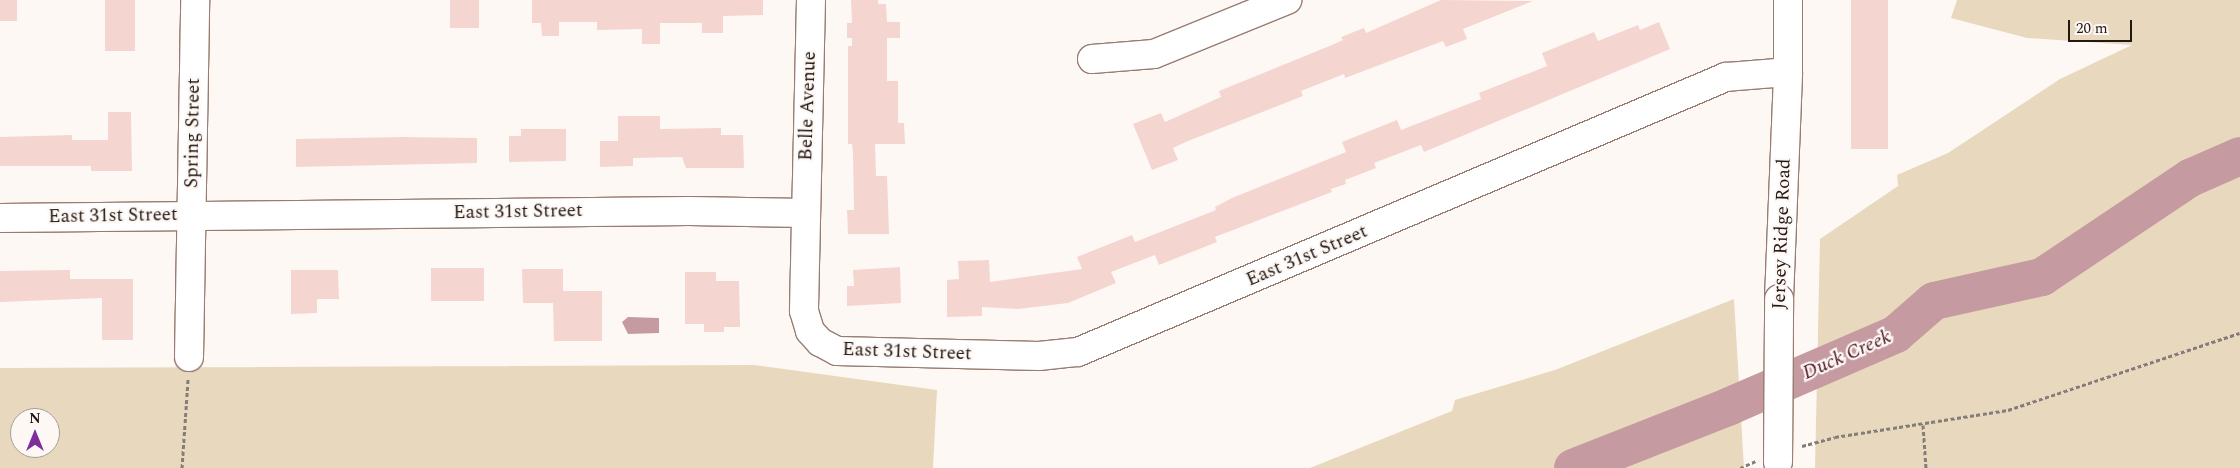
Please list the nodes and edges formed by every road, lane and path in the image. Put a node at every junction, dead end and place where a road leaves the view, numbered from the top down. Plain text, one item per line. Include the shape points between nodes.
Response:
1 (195, 0) edge
2 (811, 0) edge
3 (1287, 0) edge
4 (1788, 0) edge
5 (1092, 59) dead end
6 (1788, 72) junction
7 (805, 213) junction
8 (192, 216) junction
9 (0, 218) edge
10 (2240, 333) edge
11 (189, 357) joint
12 (1924, 425) junction
13 (1779, 459) edge
14 (182, 468) edge
15 (1740, 468) edge
16 (1926, 468) edge

1 - 8 street, Spring Street
2 - 7 street, Belle Avenue
3 - 5 street via 1154,54
4 - 6 street, Jersey Ridge Road
6 - 7 street, East 31st Street via 1726,77 1078,352 1039,356 837,351 820,342 810,331 804,311
6 - 13 street, Jersey Ridge Road, bridge via 1779,299
7 - 8 street, East 31st Street via 689,211
8 - 9 street, East 31st Street
8 - 11 street, Spring Street
10 - 12 path via 2008,410
11 - 14 path
12 - 13 path via 1835,437
12 - 16 path
13 - 15 path

